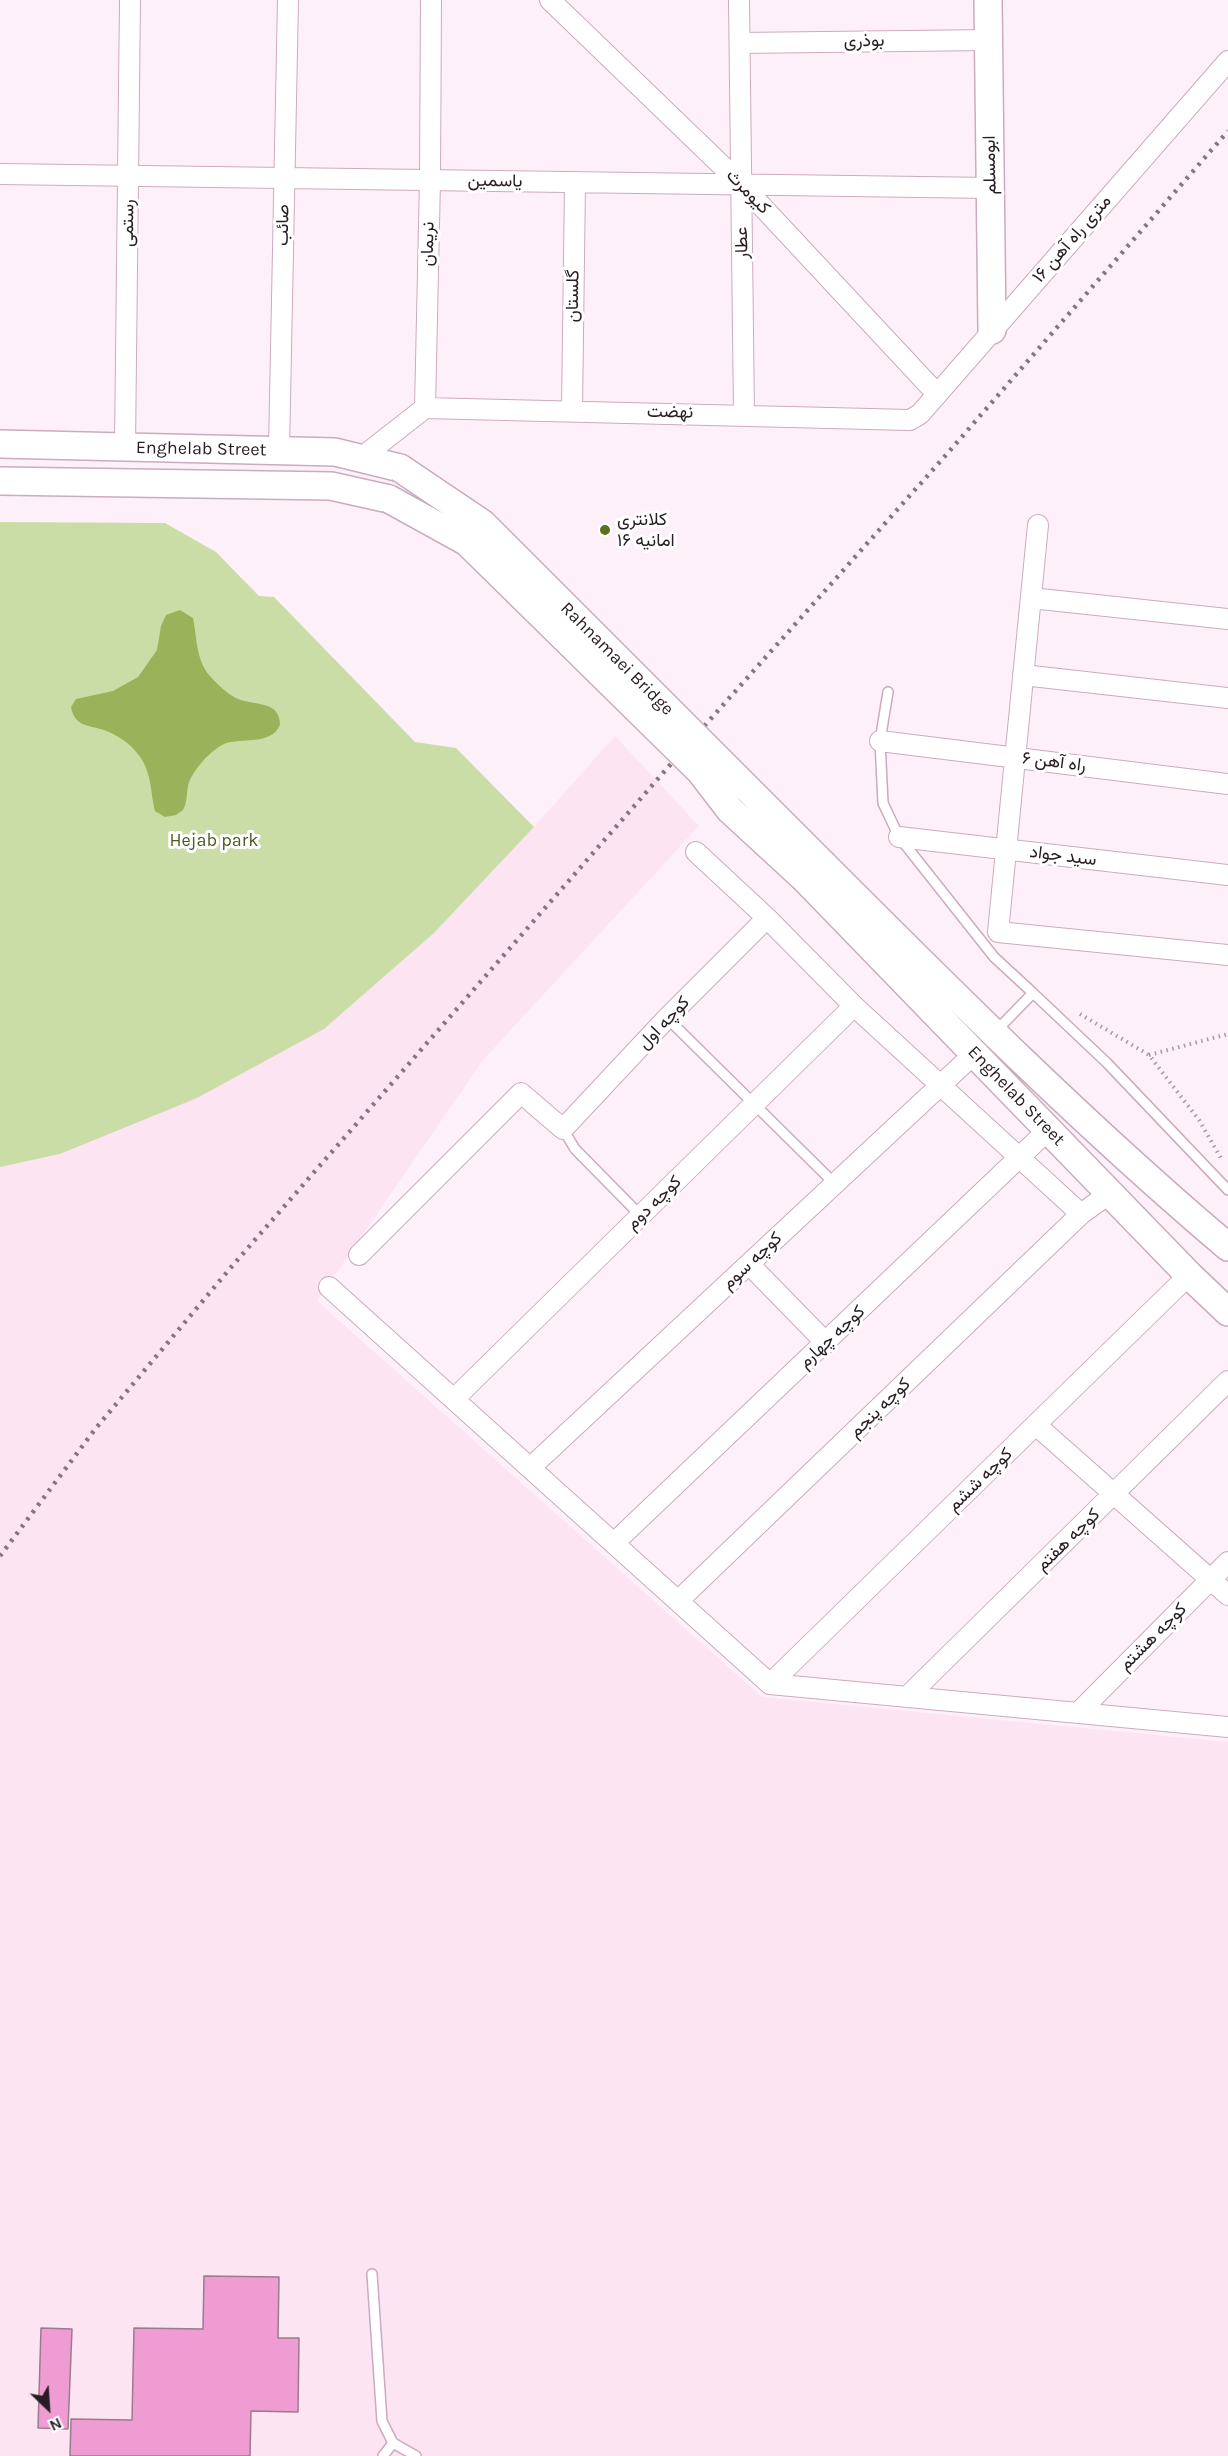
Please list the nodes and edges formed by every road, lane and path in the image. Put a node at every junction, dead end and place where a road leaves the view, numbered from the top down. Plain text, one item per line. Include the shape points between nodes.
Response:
1 (130, 0) edge
2 (288, 0) edge
3 (431, 0) edge
4 (550, 0) edge
5 (739, 0) edge
6 (988, 0) edge
7 (989, 40) junction
8 (740, 43) junction
9 (1228, 61) edge
10 (0, 174) edge
11 (128, 176) junction
12 (284, 178) junction
13 (430, 180) junction
14 (575, 182) junction
15 (741, 184) junction
16 (991, 188) junction
17 (992, 330) junction
18 (937, 394) junction
19 (424, 408) junction
20 (572, 411) junction
21 (744, 414) junction
22 (916, 417) joint
23 (0, 444) edge
24 (125, 447) junction
25 (279, 450) junction
26 (361, 458) junction
27 (400, 468) joint
28 (0, 481) edge
29 (389, 499) joint
30 (1038, 525) dead end
31 (1031, 598) junction
32 (1228, 619) edge
33 (1023, 675) junction
34 (888, 692) dead end
35 (1228, 698) edge
36 (880, 741) junction
37 (1015, 758) junction
38 (1228, 784) edge
39 (898, 837) junction
40 (1006, 849) junction
41 (696, 852) dead end
42 (814, 872) junction
43 (1228, 875) edge
44 (767, 918) junction
45 (1228, 956) edge
46 (1033, 993) junction
47 (854, 1006) junction
48 (1058, 1016) junction
49 (667, 1018) junction
50 (995, 1032) junction
51 (1228, 1034) edge
52 (975, 1054) junction
53 (1149, 1055) junction
54 (940, 1086) junction
55 (754, 1104) junction
56 (563, 1129) junction
57 (1048, 1130) junction
58 (1021, 1158) junction
59 (1228, 1170) edge
60 (835, 1184) junction
61 (1228, 1190) edge
62 (1110, 1193) junction
63 (1081, 1214) junction
64 (641, 1216) junction
65 (1228, 1247) edge
66 (359, 1255) dead end
67 (749, 1264) junction
68 (1189, 1275) junction
69 (329, 1287) dead end
70 (1228, 1312) edge
71 (826, 1343) junction
72 (1228, 1381) edge
73 (454, 1399) junction
74 (1036, 1425) junction
75 (530, 1468) junction
76 (1115, 1494) junction
77 (614, 1543) junction
78 (1228, 1562) edge
79 (1210, 1579) junction
80 (1228, 1595) edge
81 (678, 1601) junction
82 (770, 1684) junction
83 (907, 1697) junction
84 (1078, 1713) junction
85 (1228, 1727) edge
86 (372, 2274) dead end
87 (393, 2443) junction
88 (383, 2456) edge
89 (416, 2456) edge

1 - 11 street, رستمی
2 - 12 street, صائب
3 - 13 street, نریمان
4 - 15 street, کیومرث
5 - 8 street, عطار
6 - 7 main road, ابومسلم
7 - 8 street, بوذری
7 - 16 main road, ابومسلم
8 - 15 street, عطار
9 - 17 street, ۱۶ متری راه آهن
10 - 11 street, یاسمین
11 - 12 street, یاسمین
11 - 24 street, رستمی
12 - 13 street, یاسمین
12 - 25 street, صائب
13 - 14 street, یاسمین
13 - 19 street, نریمان
14 - 15 street, یاسمین
14 - 20 street, گلستان
15 - 16 street, یاسمین
15 - 18 street, کیومرث
15 - 21 street, عطار
16 - 17 main road, ابومسلم
17 - 18 street, ۱۶ متری راه آهن
18 - 22 street, ۱۶ متری راه آهن
19 - 20 street, نهضت
19 - 26 street
20 - 21 street, نهضت
21 - 22 street, نهضت via 910,420
23 - 24 main road, Enghelab Street
24 - 25 main road, Enghelab Street
25 - 26 main road, Enghelab Street via 335,452
26 - 27 main road, Enghelab Street
27 - 42 main road, Rahnamaei Bridge, bridge via 483,524
28 - 29 main road, Enghelab Street via 331,486
29 - 42 main road, Rahnamaei Bridge, bridge via 467,542 700,771 730,810
30 - 31 street
31 - 32 street
31 - 33 street
33 - 35 street
33 - 37 street
34 - 36 lane
36 - 37 street, راه آهن ۶
36 - 39 lane via 883,803
37 - 38 street, راه آهن ۶
37 - 40 street
39 - 40 street, سید جواد
39 - 46 lane via 994,957
40 - 43 street, سید جواد
40 - 45 street via 998,932
41 - 44 street
42 - 50 main road, Enghelab Street
42 - 52 main road, Enghelab Street
44 - 47 street
44 - 49 street, کوچه اول
46 - 48 lane
46 - 50 lane
47 - 54 street
47 - 55 street, کوچه دوم
48 - 53 path via 1078,1013
48 - 61 lane
49 - 55 lane
49 - 56 street, کوچه اول
50 - 65 main road, Enghelab Street
51 - 53 path
52 - 54 street, کوچه سوم
52 - 57 main road, Enghelab Street
53 - 59 path via 1199,1120
54 - 58 street
54 - 60 street, کوچه سوم
55 - 60 lane
55 - 64 street, کوچه دوم
56 - 64 lane via 575,1149
56 - 66 street via 521,1094
57 - 58 street, کوچه چهارم
57 - 62 main road, Enghelab Street
58 - 63 street
58 - 71 street, کوچه چهارم
60 - 67 street, کوچه سوم
62 - 63 street, کوچه پنجم
62 - 68 main road, Enghelab Street
63 - 81 street, کوچه پنجم
64 - 73 street, کوچه دوم
67 - 71 street
67 - 75 street, کوچه سوم
68 - 70 main road, Enghelab Street
68 - 74 street, کوچه ششم
69 - 73 street
71 - 77 street, کوچه چهارم
72 - 76 street, کوچه هفتم
73 - 75 street
74 - 76 street
74 - 82 street, کوچه ششم
75 - 77 street
76 - 79 street
76 - 83 street, کوچه هفتم
77 - 81 street
78 - 79 street, کوچه هشتم
79 - 80 street
79 - 84 street, کوچه هشتم
81 - 82 street
82 - 83 street
83 - 84 street
84 - 85 street
86 - 87 lane via 382,2421
87 - 88 lane
87 - 89 lane

